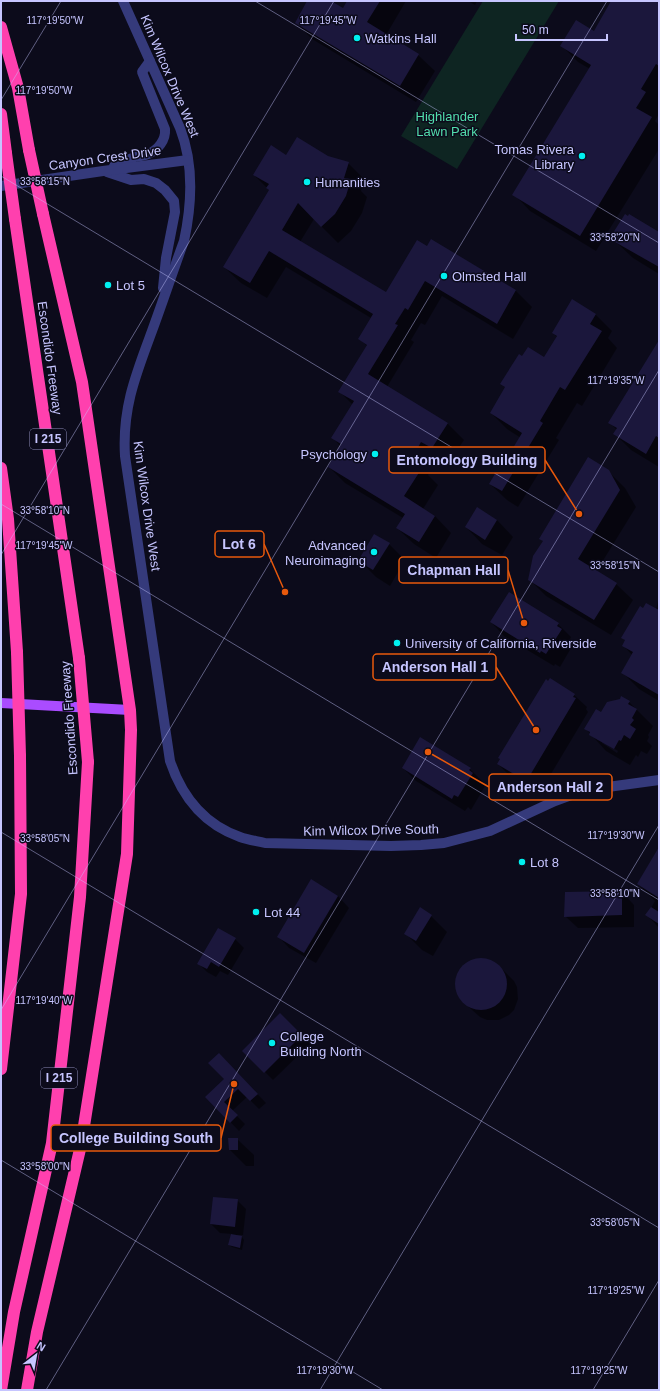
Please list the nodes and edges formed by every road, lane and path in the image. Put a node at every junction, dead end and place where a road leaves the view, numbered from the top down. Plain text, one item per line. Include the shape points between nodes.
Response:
1 (123, 1) edge
2 (1, 27) edge
3 (150, 61) junction
4 (1, 114) edge
5 (188, 160) junction
6 (103, 171) junction
7 (1, 186) edge
8 (162, 304) junction
9 (1, 468) edge
10 (1, 703) edge
11 (130, 710) junction
12 (659, 780) edge
13 (240, 837) joint
14 (1, 1069) edge
15 (1, 1390) edge
16 (27, 1390) edge

1 - 3 street, Kim Wilcox Drive West
2 - 11 highway, bridge via 18,88 42,214 82,382
3 - 5 street, Kim Wilcox Drive West via 186,142
3 - 6 street via 142,72 164,130 164,140 156,150
4 - 15 highway, Escondido Freeway / I 215, bridge via 79,658 88,762 80,897 52,1143 14,1312
5 - 6 street, Canyon Crest Drive
5 - 8 street, Kim Wilcox Drive West via 188,220 184,241
6 - 7 street, Canyon Crest Drive
6 - 8 street via 131,180 144,179 156,183 174,200 175,212 166,258
8 - 13 street, Kim Wilcox Drive West via 131,390 125,424 125,456 170,761 184,795 210,821
9 - 14 highway, bridge via 8,519 17,652 21,894
10 - 11 main road
11 - 16 highway via 127,854 81,1145 37,1332
12 - 13 street, Kim Wilcox Drive South via 574,794 490,831 444,843 421,846 294,844 265,843

